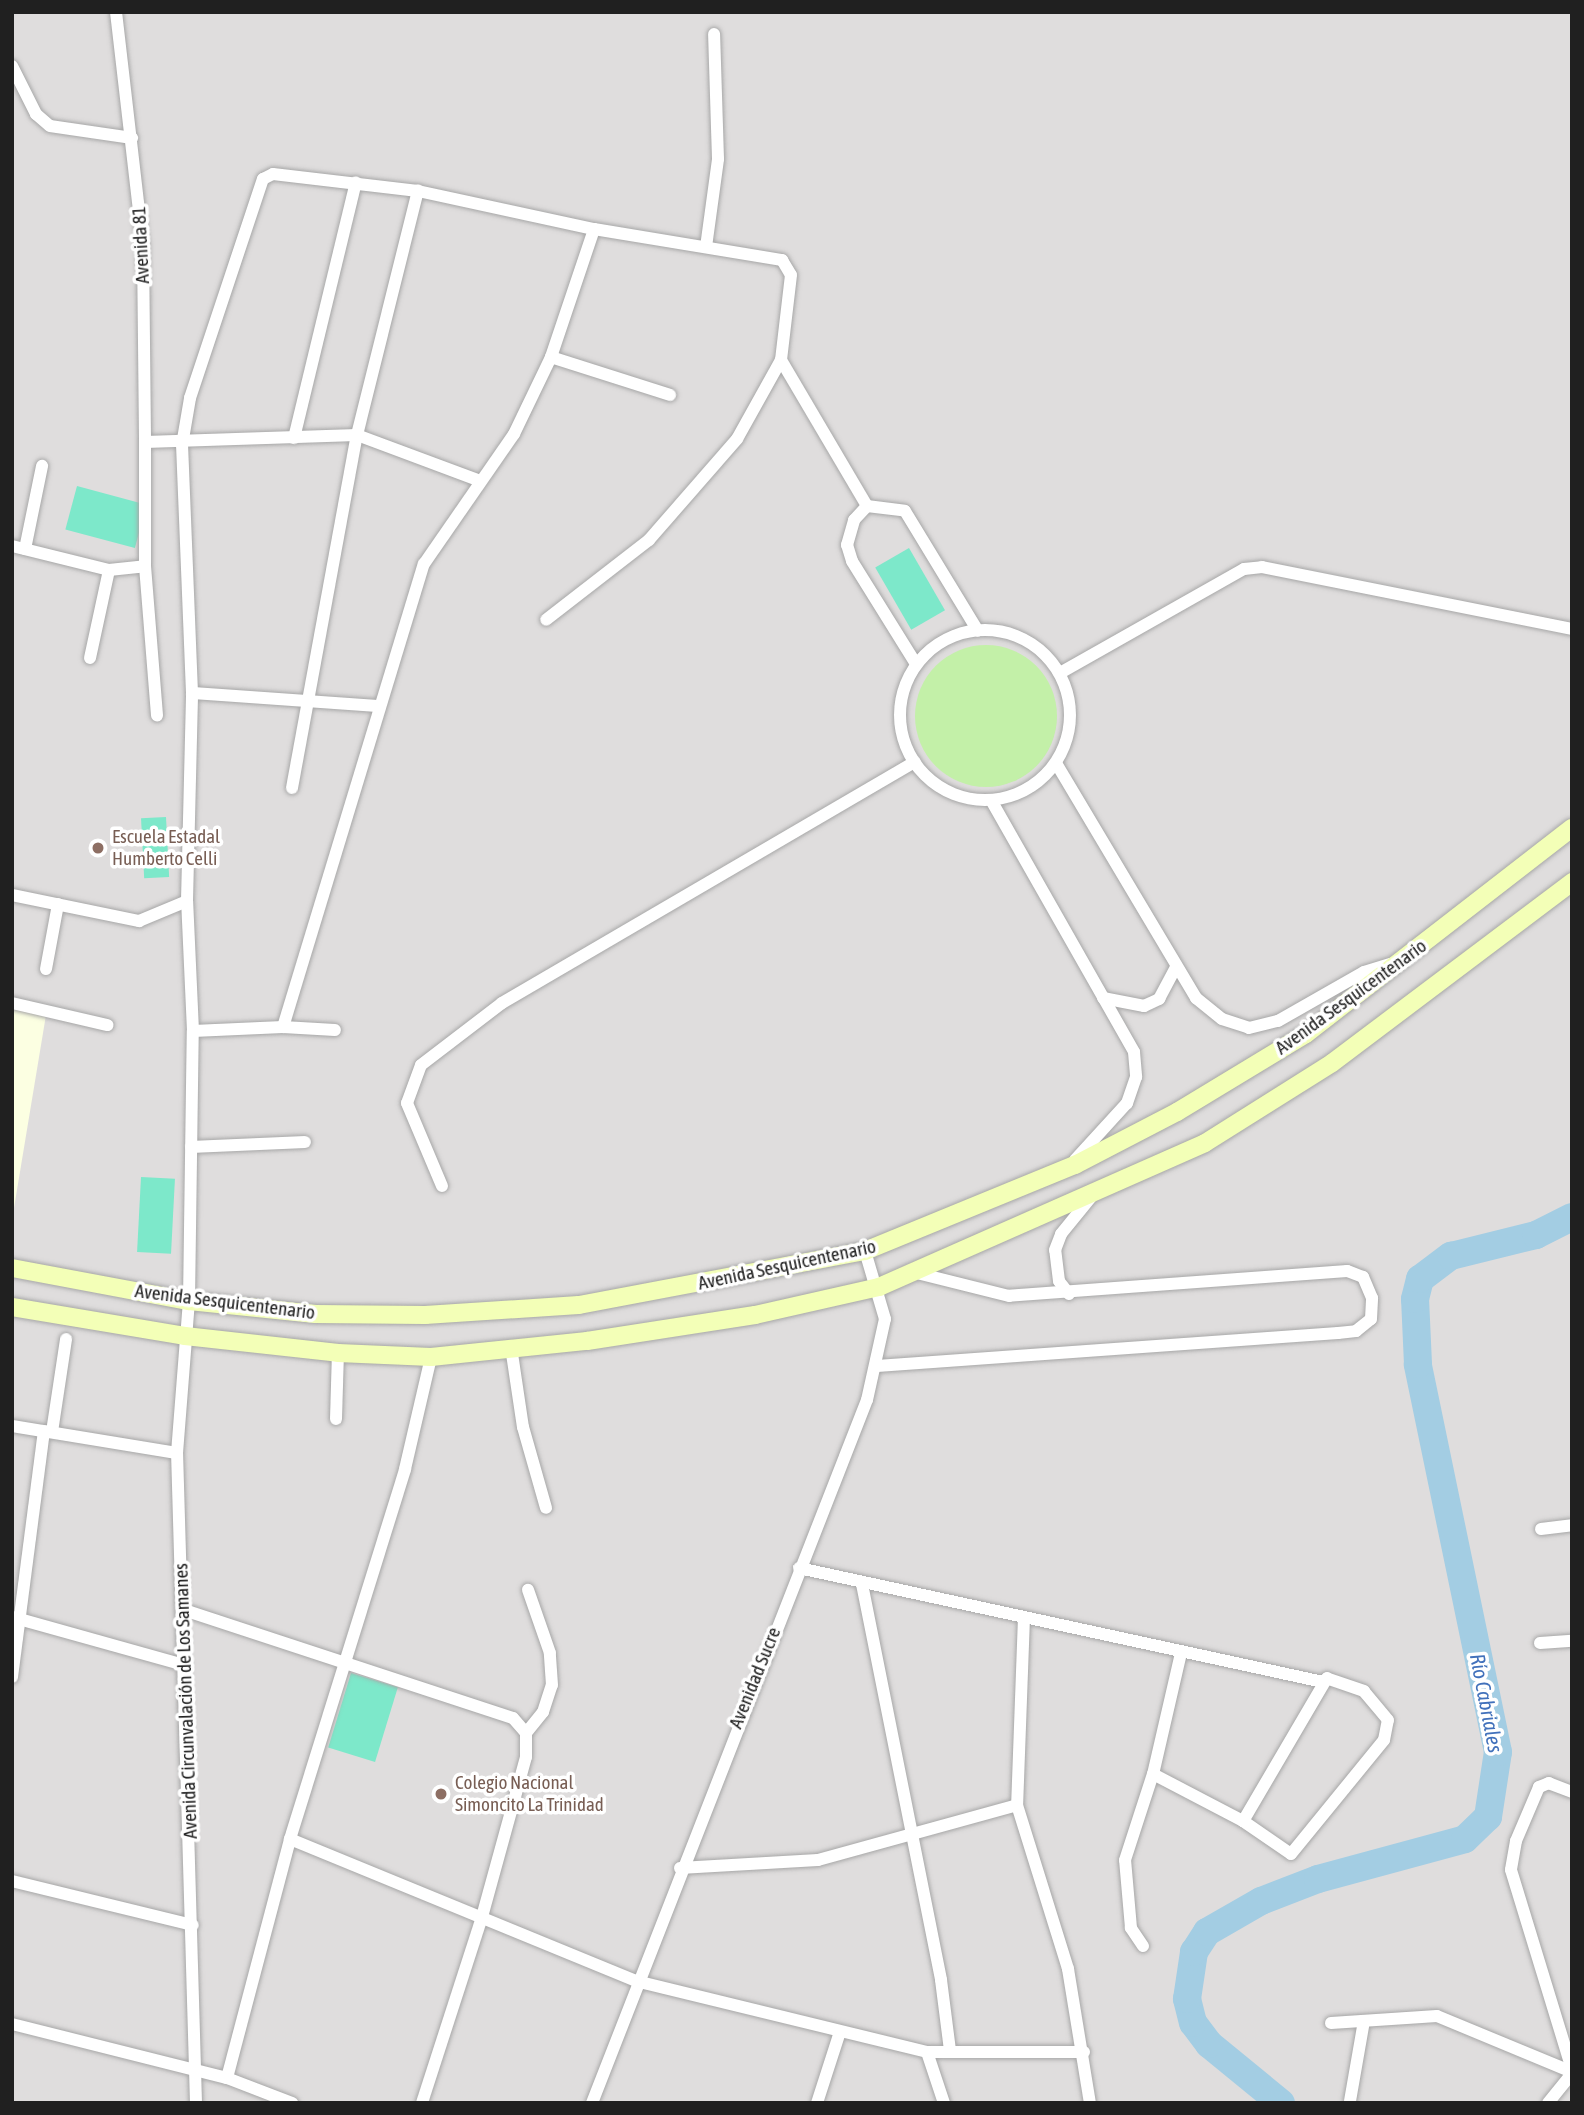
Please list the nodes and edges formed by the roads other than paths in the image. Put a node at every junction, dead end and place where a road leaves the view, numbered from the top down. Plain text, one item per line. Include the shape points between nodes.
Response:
1 (116, 12) edge
2 (714, 34) dead end
3 (12, 66) edge
4 (132, 138) junction
5 (356, 182) junction
6 (418, 191) junction
7 (594, 229) junction
8 (706, 247) junction
9 (551, 357) junction
10 (781, 360) junction
11 (670, 395) dead end
12 (357, 435) junction
13 (294, 438) junction
14 (145, 442) junction
15 (182, 445) junction
16 (42, 466) dead end
17 (481, 481) junction
18 (867, 506) junction
19 (18, 548) edge
20 (145, 566) junction
21 (108, 570) junction
22 (546, 620) dead end
23 (1572, 629) edge
24 (978, 631) junction
25 (90, 658) dead end
26 (916, 664) junction
27 (1060, 673) junction
28 (192, 693) junction
29 (307, 702) junction
30 (379, 706) junction
31 (158, 716) dead end
32 (915, 762) junction
33 (1056, 763) junction
34 (292, 788) dead end
35 (990, 800) junction
36 (1572, 828) edge
37 (1572, 882) edge
38 (12, 895) edge
39 (187, 901) junction
40 (58, 904) junction
41 (1401, 961) junction
42 (1176, 967) junction
43 (46, 969) dead end
44 (1103, 998) junction
45 (12, 1003) edge
46 (107, 1025) dead end
47 (283, 1027) junction
48 (335, 1030) dead end
49 (193, 1031) junction
50 (305, 1142) dead end
51 (191, 1147) junction
52 (1066, 1169) junction
53 (442, 1186) dead end
54 (1092, 1196) junction
55 (865, 1251) junction
56 (12, 1268) edge
57 (917, 1273) junction
58 (879, 1287) junction
59 (1069, 1294) junction
60 (189, 1301) junction
61 (12, 1307) edge
62 (185, 1336) junction
63 (66, 1339) dead end
64 (511, 1347) junction
65 (338, 1353) junction
66 (431, 1357) junction
67 (877, 1366) junction
68 (336, 1419) dead end
69 (12, 1426) edge
70 (48, 1432) junction
71 (177, 1453) junction
72 (546, 1508) dead end
73 (1572, 1525) edge
74 (1541, 1529) dead end
75 (799, 1568) junction
76 (862, 1584) junction
77 (528, 1590) dead end
78 (184, 1610) junction
79 (1024, 1617) junction
80 (17, 1618) edge
81 (1572, 1641) edge
82 (1540, 1643) dead end
83 (1181, 1653) junction
84 (346, 1662) junction
85 (184, 1665) junction
86 (12, 1676) edge
87 (1322, 1682) junction
88 (526, 1733) junction
89 (1153, 1774) junction
90 (1572, 1792) edge
91 (1017, 1805) junction
92 (1243, 1821) junction
93 (912, 1831) junction
94 (290, 1839) junction
95 (680, 1868) junction
96 (12, 1881) edge
97 (482, 1917) junction
98 (193, 1925) junction
99 (1143, 1946) dead end
100 (636, 1981) junction
101 (1364, 2021) junction
102 (1331, 2023) dead end
103 (12, 2024) edge
104 (839, 2035) junction
105 (950, 2050) junction
106 (927, 2052) junction
107 (1084, 2052) junction
108 (1572, 2071) edge
109 (195, 2072) junction
110 (227, 2078) junction
111 (1350, 2101) edge
112 (196, 2103) edge
113 (292, 2103) edge
114 (422, 2103) edge
115 (593, 2103) edge
116 (817, 2103) edge
117 (944, 2103) edge
118 (1090, 2103) edge
119 (1548, 2103) edge

1 - 4 street, Avenida 81
2 - 8 street via 718,159
3 - 4 street via 36,114 50,125
4 - 14 street, Avenida 81 via 143,247
5 - 6 street, Avenida Circunvalación de Los Samanes
5 - 13 street
5 - 15 street, Avenida Circunvalación de Los Samanes via 273,174 263,179 190,398
6 - 7 street, Avenida Circunvalación de Los Samanes
6 - 12 street
7 - 8 street, Avenida Circunvalación de Los Samanes
7 - 9 street
8 - 10 street, Avenida Circunvalación de Los Samanes via 782,260 792,275
9 - 11 street
9 - 17 street via 514,434
10 - 18 street
10 - 22 street via 737,439 681,506 649,540
12 - 13 street
12 - 17 street
12 - 29 street
13 - 15 street
14 - 15 street
14 - 20 street, Avenida 81
15 - 28 street, Avenida Circunvalación de Los Samanes
16 - 19 street
17 - 30 street via 424,564
18 - 24 street via 905,511
18 - 26 street via 854,520 847,545 852,561
19 - 21 street
20 - 21 street
20 - 31 street, Avenida 81
21 - 25 street
23 - 27 street via 1252,568
24 - 26 street via 937,644
24 - 27 street via 1019,636 1043,651
26 - 32 street via 903,690 900,718
27 - 33 street via 1070,699 1071,727
28 - 29 street
28 - 39 street, Avenida Circunvalación de Los Samanes
29 - 30 street
29 - 34 street
30 - 47 street
32 - 35 street via 942,789
32 - 53 street via 502,1003 421,1065 407,1103
33 - 35 street via 1024,792
33 - 42 street
35 - 44 street
36 - 41 main road, Avenida Sesquicentenario
37 - 54 main road, Avenida Sesquicentenario via 1332,1063 1205,1143
38 - 40 street
39 - 40 street via 147,921
39 - 49 street, Avenida Circunvalación de Los Samanes
40 - 43 street
41 - 42 street via 1364,972 1278,1021 1249,1028 1222,1020 1196,998
41 - 52 main road, Avenida Sesquicentenario via 1306,1034 1177,1112
42 - 44 street via 1159,999 1144,1006
44 - 52 street via 1134,1052 1136,1077 1127,1104
45 - 46 street
47 - 48 street
47 - 49 street
49 - 51 street, Avenida Circunvalación de Los Samanes
50 - 51 street
51 - 60 street, Avenida Circunvalación de Los Samanes
52 - 55 main road, Avenida Sesquicentenario
54 - 57 main road, Avenida Sesquicentenario
54 - 59 street via 1061,1234 1055,1250 1059,1281
55 - 58 street, Avenidad Sucre
55 - 60 main road, Avenida Sesquicentenario via 565,1306 425,1315 315,1314
56 - 60 main road, Avenida Sesquicentenario
57 - 58 main road, Avenida Sesquicentenario
57 - 59 street via 1009,1296
58 - 64 main road, Avenida Sesquicentenario via 743,1317
58 - 67 street, Avenidad Sucre via 885,1319
59 - 67 street via 1347,1271 1363,1277 1372,1298 1371,1319 1356,1331
60 - 62 street, Avenida Circunvalación de Los Samanes
61 - 62 main road, Avenida Sesquicentenario
62 - 65 main road, Avenida Sesquicentenario
62 - 71 street, Avenida Circunvalación de Los Samanes
63 - 70 street
64 - 66 main road, Avenida Sesquicentenario
64 - 72 street via 523,1427
65 - 66 main road, Avenida Sesquicentenario
65 - 68 street
66 - 84 street via 405,1469
67 - 75 street, Avenidad Sucre
69 - 70 street
70 - 71 street
70 - 80 street
71 - 78 street, Avenida Circunvalación de Los Samanes
73 - 74 street
75 - 76 street
75 - 95 street, Avenidad Sucre
76 - 79 street
76 - 93 street
77 - 88 street via 550,1653 552,1685 543,1712
78 - 84 street
78 - 85 street, Avenida Circunvalación de Los Samanes
79 - 83 street
79 - 91 street
80 - 85 street
80 - 86 street
81 - 82 street
83 - 87 street
83 - 89 street
84 - 88 street via 513,1718
84 - 94 street
85 - 98 street, Avenida Circunvalación de Los Samanes
87 - 92 street
87 - 92 street via 1332,1678 1364,1691 1388,1720 1384,1740 1293,1853
88 - 97 street via 526,1758
89 - 92 street
89 - 99 street via 1125,1860 1131,1928
90 - 108 street via 1549,1783 1539,1787 1516,1841 1511,1870
91 - 93 street
91 - 107 street via 1068,1969
93 - 95 street via 786,1866
93 - 105 street
94 - 97 street
94 - 110 street
95 - 100 street, Avenidad Sucre
96 - 98 street
97 - 100 street
97 - 114 street
98 - 109 street, Avenida Circunvalación de Los Samanes
100 - 104 street
100 - 115 street, Avenidad Sucre
101 - 102 street
101 - 108 street via 1437,2016
101 - 111 street
103 - 109 street
104 - 106 street
104 - 116 street
105 - 106 street
105 - 107 street
106 - 117 street
107 - 118 street
108 - 119 street
109 - 110 street
109 - 112 street, Avenida Circunvalación de Los Samanes
110 - 113 street

